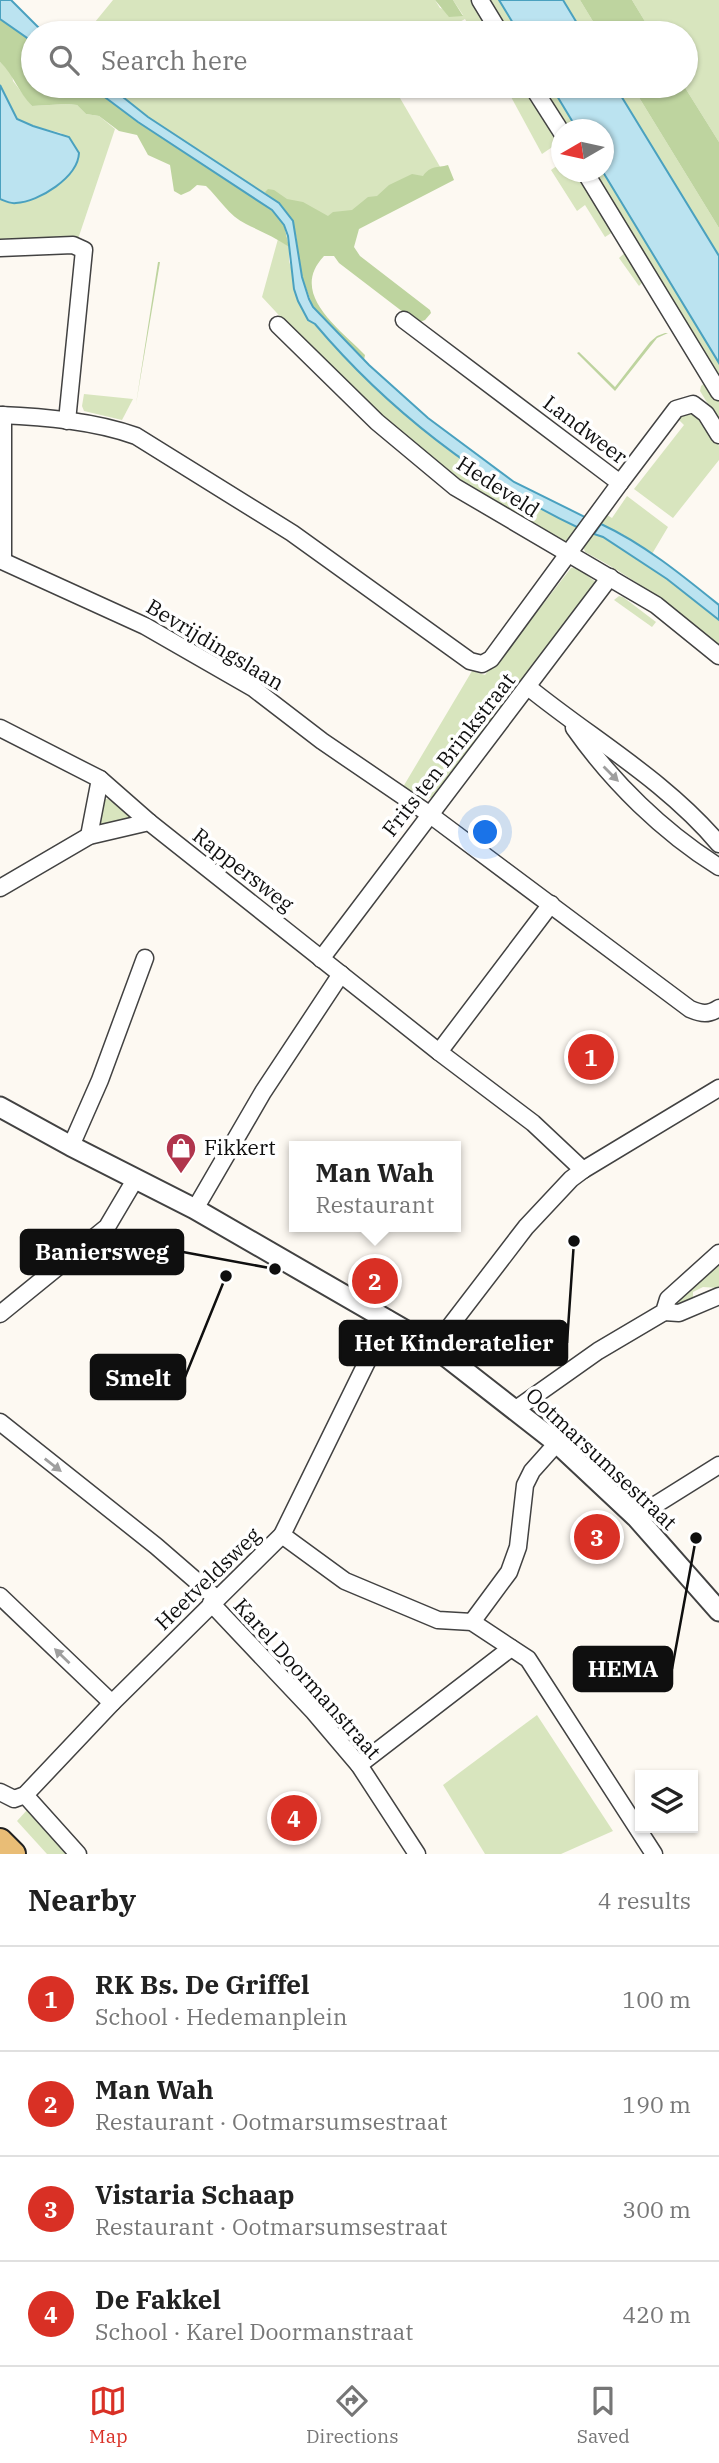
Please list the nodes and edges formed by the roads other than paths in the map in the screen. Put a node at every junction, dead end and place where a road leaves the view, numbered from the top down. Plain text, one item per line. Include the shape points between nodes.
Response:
1 (480, 0) edge
2 (493, 21) edge
3 (540, 98) edge
4 (553, 119) edge
5 (591, 182) edge
6 (0, 248) edge
7 (404, 320) dead end
8 (278, 325) dead end
9 (719, 392) edge
10 (1, 415) edge
11 (67, 421) junction
12 (719, 435) edge
13 (620, 483) junction
14 (570, 553) junction
15 (1, 559) edge
16 (610, 577) junction
17 (719, 656) edge
18 (528, 687) junction
19 (569, 720) junction
20 (0, 728) edge
21 (100, 779) junction
22 (429, 814) junction
23 (149, 822) junction
24 (89, 836) junction
25 (719, 844) edge
26 (719, 867) edge
27 (0, 888) edge
28 (551, 904) junction
29 (145, 958) dead end
30 (321, 958) junction
31 (341, 974) junction
32 (719, 1008) edge
33 (439, 1052) junction
34 (719, 1088) edge
35 (0, 1107) edge
36 (71, 1146) junction
37 (577, 1174) junction
38 (136, 1178) junction
39 (195, 1209) junction
40 (719, 1253) edge
41 (719, 1296) edge
42 (664, 1312) junction
43 (0, 1314) edge
44 (388, 1319) junction
45 (433, 1347) junction
46 (516, 1409) junction
47 (0, 1422) edge
48 (556, 1443) junction
49 (719, 1465) edge
50 (636, 1517) junction
51 (282, 1535) junction
52 (0, 1596) edge
53 (214, 1601) junction
54 (719, 1611) edge
55 (472, 1622) junction
56 (511, 1648) junction
57 (112, 1703) junction
58 (359, 1765) junction
59 (13, 1795) edge
60 (0, 1841) edge
61 (13, 1854) edge
62 (78, 1854) edge
63 (416, 1854) edge
64 (654, 1854) edge

1 - 2 street
3 - 4 street
5 - 9 street
6 - 11 street via 79,246 84,250
7 - 13 street, Landweer
8 - 14 street, Hedeveld via 377,422 455,487
10 - 11 street
10 - 15 street
11 - 14 street, Frits ten Brinkstraat via 136,436 292,533 470,661 482,664 491,659
12 - 13 street, Landweer via 699,407 693,404 676,409
13 - 14 street, Frits ten Brinkstraat
14 - 16 street, Hedeveld
15 - 22 street, Bevrijdingslaan via 145,626 253,688
16 - 17 street, Hedeveld via 656,606
16 - 18 street, Frits ten Brinkstraat
18 - 19 street
18 - 22 street, Frits ten Brinkstraat
19 - 25 street via 676,799
19 -> 26 street via 596,759 657,820
20 - 21 street, Rappersweg
21 - 23 street, Rappersweg
21 - 24 street
22 - 28 street
22 - 30 street, Frits ten Brinkstraat
23 - 24 street
23 - 30 street, Rappersweg
24 - 27 street
28 - 32 street via 690,1009 701,1014
28 - 33 street
29 - 36 street
30 - 31 street, Rappersweg
31 - 33 street, Rappersweg
31 - 39 street via 262,1092
33 - 37 street, Rappersweg via 533,1123
34 - 37 street
35 - 36 street, Ootmarsumsestraat
36 - 38 street, Ootmarsumsestraat
37 - 45 street via 526,1227
38 - 39 street, Ootmarsumsestraat
38 - 43 street via 107,1227
39 - 44 street, Ootmarsumsestraat
40 - 42 street via 668,1299
41 - 42 street via 679,1313
42 - 46 street via 598,1351
44 - 45 street, Ootmarsumsestraat
44 - 51 street, Heetveldsweg
45 - 46 street, Ootmarsumsestraat
46 - 48 street, Ootmarsumsestraat
47 -> 53 street, Karel Doormanstraat via 156,1546
48 - 50 street, Ootmarsumsestraat
48 - 55 street via 525,1485 518,1547 509,1572
49 - 50 street
50 - 54 street, Ootmarsumsestraat
51 - 53 street, Heetveldsweg
51 - 55 street via 345,1581 438,1620
57 -> 52 street
53 - 57 street, Heetveldsweg
53 - 58 street, Karel Doormanstraat
55 - 56 street
56 - 58 street
56 - 64 street via 528,1659
57 - 59 street, Heetveldsweg
58 - 63 street, Karel Doormanstraat
59 - 62 street, Heetveldsweg
60 - 61 main road

